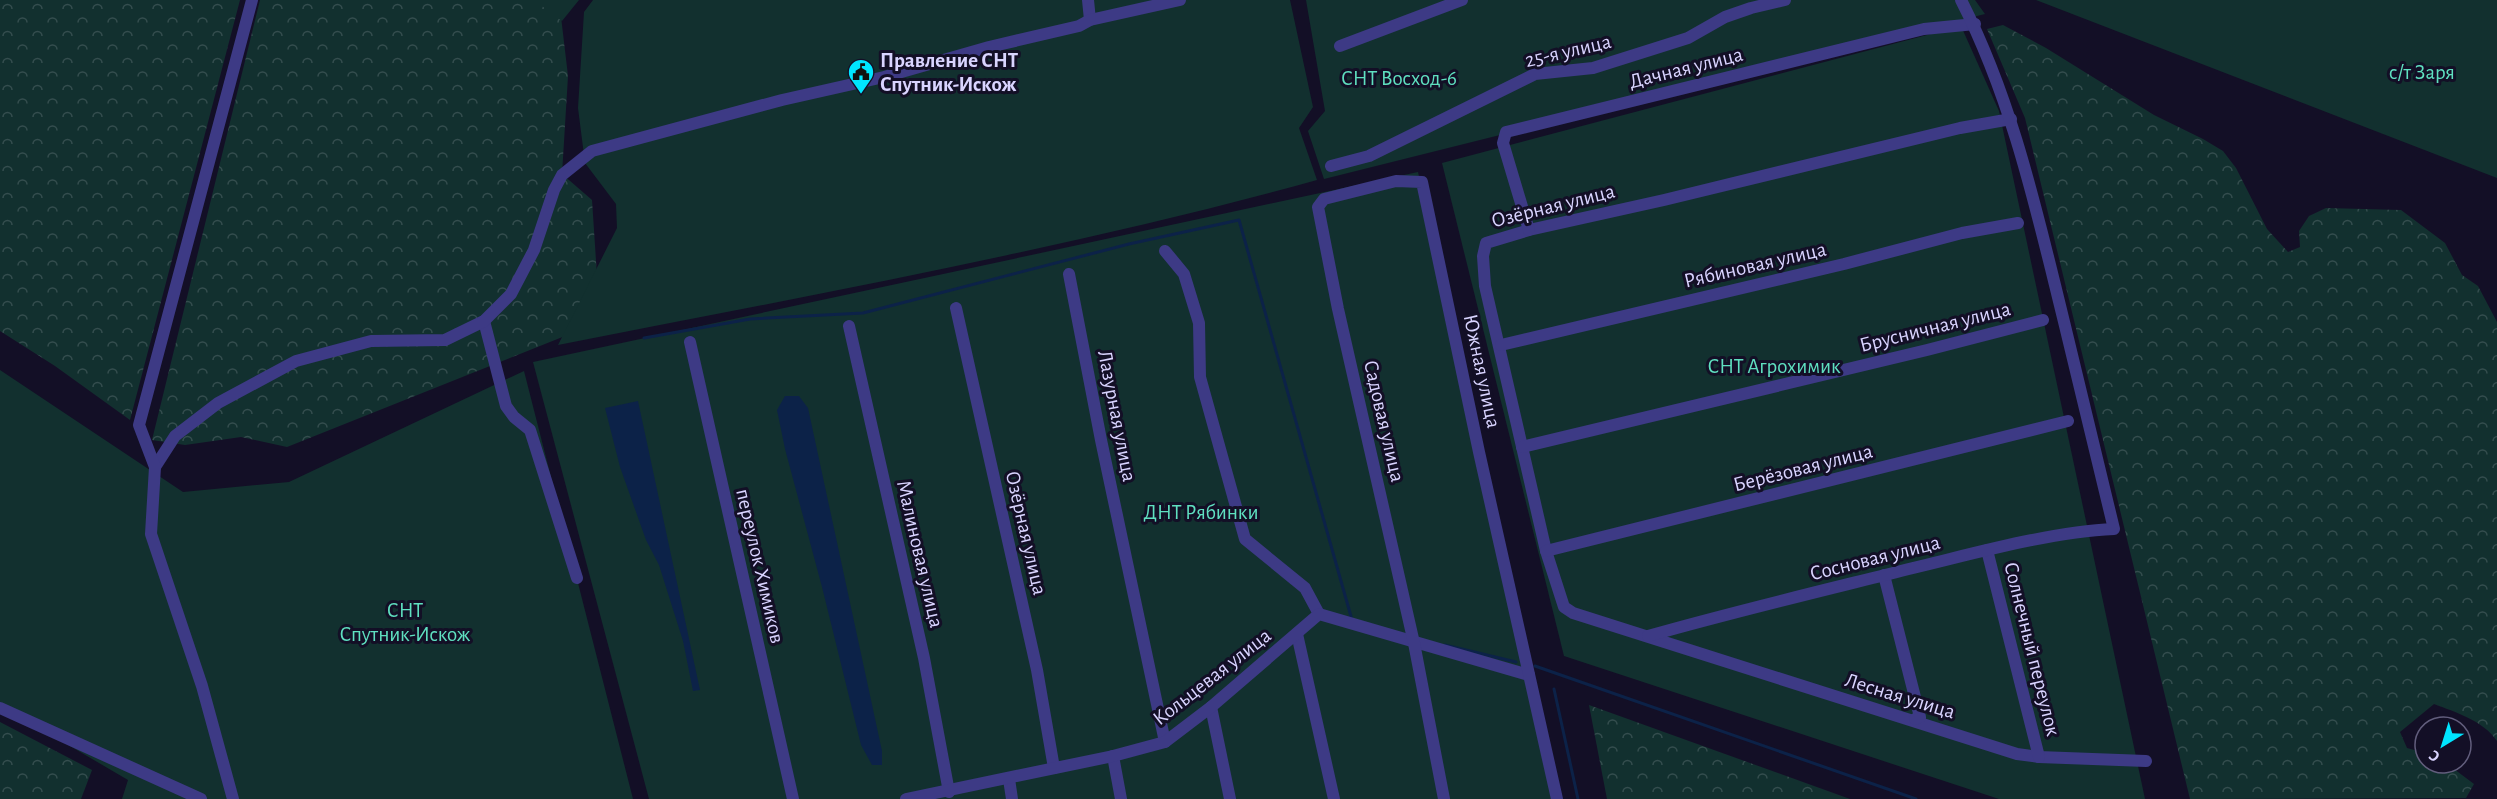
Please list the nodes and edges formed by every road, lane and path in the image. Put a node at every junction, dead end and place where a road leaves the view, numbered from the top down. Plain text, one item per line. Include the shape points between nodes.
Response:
1 (252, 0) edge
2 (1088, 0) edge
3 (1180, 0) edge
4 (1462, 0) edge
5 (1785, 0) edge
6 (1961, 0) edge
7 (1090, 20) junction
8 (1975, 24) junction
9 (1340, 46) dead end
10 (2011, 119) junction
11 (1330, 166) dead end
12 (1318, 207) joint
13 (2018, 223) dead end
14 (1529, 230) junction
15 (1165, 251) dead end
16 (1069, 274) dead end
17 (956, 308) dead end
18 (2043, 320) dead end
19 (484, 321) junction
20 (849, 326) dead end
21 (690, 342) dead end
22 (1501, 345) junction
23 (2068, 421) dead end
24 (1522, 447) junction
25 (156, 467) junction
26 (1987, 550) junction
27 (1546, 551) junction
28 (1884, 576) junction
29 (577, 578) dead end
30 (1319, 614) junction
31 (1298, 634) junction
32 (1648, 636) junction
33 (1414, 643) junction
34 (1529, 675) junction
35 (1211, 707) junction
36 (0, 708) edge
37 (1915, 719) junction
38 (1166, 742) junction
39 (1113, 756) junction
40 (2039, 757) junction
41 (2146, 761) dead end
42 (1054, 768) junction
43 (1009, 779) junction
44 (949, 792) junction
45 (201, 799) edge
46 (233, 799) edge
47 (793, 799) edge
48 (906, 799) edge
49 (1012, 799) edge
50 (1121, 799) edge
51 (1230, 799) edge
52 (1334, 799) edge
53 (1444, 799) edge
54 (1557, 799) edge

1 - 25 street via 139,425
2 - 7 street
3 - 7 street
4 - 9 street
5 - 11 street, 25-я улица via 1725,16 1688,38 1593,68 1535,74 1368,156
6 - 8 street
7 - 19 street via 1079,26 592,151 562,174 534,250 511,294
8 - 10 street
8 - 14 street, Дачная улица via 1924,29 1506,132 1503,143
10 - 14 street, Озёрная улица
10 - 26 street, Сосновая улица via 2114,529
12 - 33 street, Садовая улица
12 - 34 street, Южная улица via 1324,199 1396,181 1422,183
13 - 22 street, Рябиновая улица
14 - 22 street, Озёрная улица via 1486,243 1485,286
15 - 30 street via 1184,274 1199,323 1200,377 1245,539 1305,588
16 - 38 street, Лазурная улица
17 - 42 street, Озёрная улица via 1037,670
18 - 24 street, Брусничная улица
19 - 25 street via 446,340 371,341 296,361 218,403 175,436
19 - 29 street via 506,406 530,430
20 - 44 street, Малиновая улица via 924,658
21 - 47 street, переулок Химиков
22 - 24 street, Озёрная улица
23 - 27 street, Берёзовая улица
24 - 27 street, Озёрная улица
25 - 46 street via 151,534 199,675
26 - 28 street, Сосновая улица
26 - 40 street, Солнечный переулок
27 - 32 street, Озёрная улица via 1564,607
28 - 32 street, Сосновая улица
28 - 37 street via 1920,717
30 - 31 street, Кольцевая улица
30 - 33 street
31 - 35 street, Кольцевая улица
31 - 52 street
32 - 37 street, Лесная улица
33 - 34 street
33 - 53 street, Садовая улица
34 - 54 street
35 - 38 street, Кольцевая улица
35 - 51 street
36 - 45 street
37 - 40 street, Лесная улица via 2017,754
38 - 39 street, Кольцевая улица
39 - 42 street, Кольцевая улица
39 - 50 street
40 - 41 street, Лесная улица
42 - 43 street, Кольцевая улица
43 - 44 street, Кольцевая улица
43 - 49 street
44 - 48 street, Кольцевая улица

